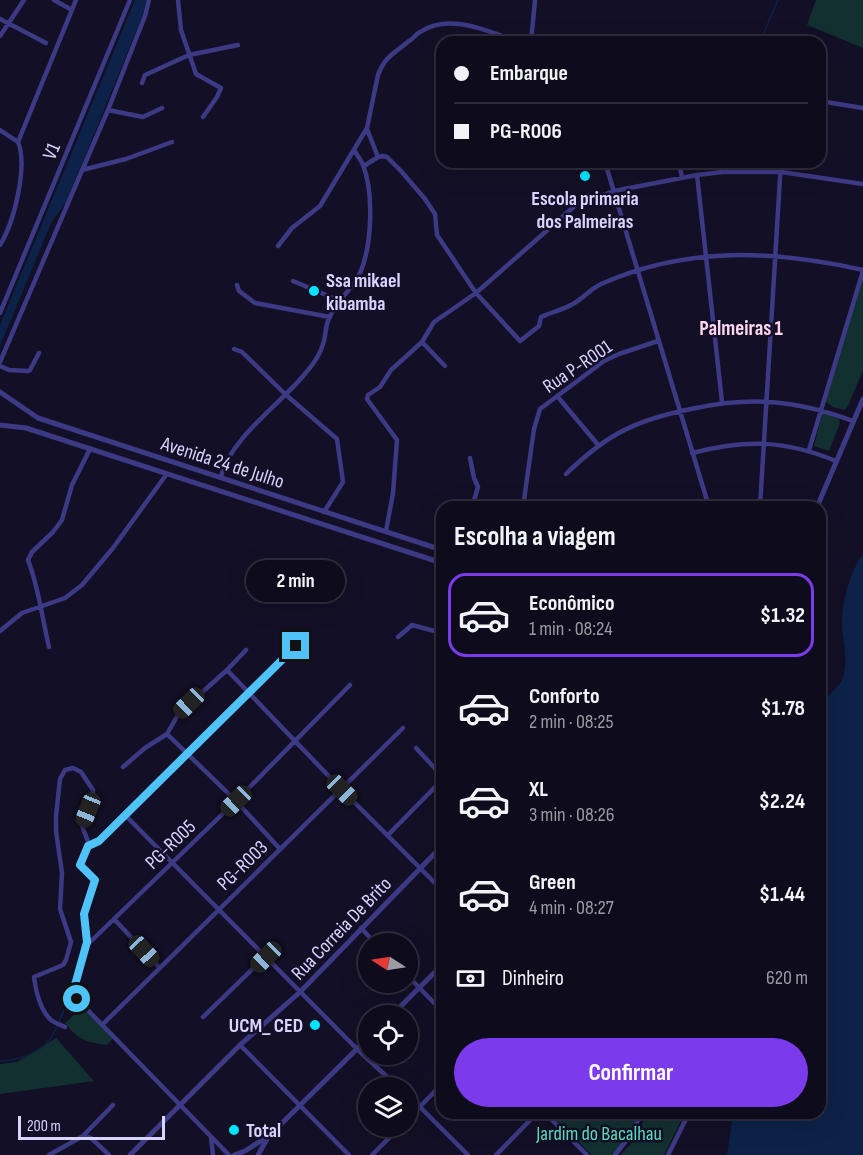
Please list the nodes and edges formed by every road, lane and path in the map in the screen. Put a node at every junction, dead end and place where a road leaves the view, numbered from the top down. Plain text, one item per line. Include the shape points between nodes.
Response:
1 (24, 0) edge
2 (54, 0) edge
3 (76, 0) edge
4 (130, 0) edge
5 (149, 0) edge
6 (178, 0) edge
7 (535, 0) edge
8 (72, 10) junction
9 (0, 19) edge
10 (9, 24) junction
11 (0, 36) edge
12 (499, 36) edge
13 (532, 36) edge
14 (46, 43) dead end
15 (238, 45) dead end
16 (189, 55) junction
17 (142, 83) dead end
18 (826, 101) edge
19 (162, 108) dead end
20 (863, 108) edge
21 (108, 110) junction
22 (203, 117) dead end
23 (367, 128) junction
24 (0, 129) edge
25 (18, 142) junction
26 (172, 142) dead end
27 (354, 150) junction
28 (378, 157) junction
29 (364, 166) junction
30 (607, 168) edge
31 (680, 168) edge
32 (781, 168) edge
33 (82, 170) junction
34 (748, 171) joint
35 (781, 172) junction
36 (697, 175) junction
37 (682, 178) junction
38 (863, 184) edge
39 (614, 191) junction
40 (0, 245) edge
41 (278, 246) dead end
42 (775, 255) junction
43 (706, 256) junction
44 (863, 270) edge
45 (638, 271) junction
46 (293, 281) dead end
47 (237, 285) dead end
48 (476, 293) junction
49 (338, 300) junction
50 (0, 313) edge
51 (330, 317) junction
52 (658, 341) junction
53 (422, 342) junction
54 (234, 349) dead end
55 (39, 353) dead end
56 (0, 362) edge
57 (0, 366) edge
58 (445, 366) dead end
59 (0, 392) edge
60 (285, 394) junction
61 (557, 396) junction
62 (863, 399) edge
63 (765, 401) junction
64 (722, 402) junction
65 (821, 409) junction
66 (679, 411) junction
67 (853, 421) junction
68 (0, 425) edge
69 (763, 443) junction
70 (599, 446) junction
71 (90, 449) junction
72 (809, 450) junction
73 (692, 453) junction
74 (470, 458) dead end
75 (836, 461) junction
76 (566, 474) dead end
77 (166, 475) junction
78 (221, 476) junction
79 (474, 501) edge
80 (524, 501) edge
81 (707, 501) edge
82 (760, 501) edge
83 (819, 501) edge
84 (306, 506) junction
85 (320, 511) junction
86 (302, 518) junction
87 (314, 522) junction
88 (386, 531) junction
89 (436, 548) edge
90 (436, 560) edge
91 (39, 607) junction
92 (0, 631) edge
93 (436, 631) edge
94 (398, 637) dead end
95 (296, 646) dead end
96 (49, 647) dead end
97 (246, 650) dead end
98 (227, 670) junction
99 (350, 685) dead end
100 (250, 691) junction
101 (403, 728) dead end
102 (167, 734) junction
103 (296, 740) junction
104 (416, 748) dead end
105 (187, 754) junction
106 (123, 767) dead end
107 (436, 771) edge
108 (436, 784) edge
109 (342, 790) junction
110 (236, 801) junction
111 (125, 815) junction
112 (388, 835) junction
113 (88, 846) junction
114 (280, 849) junction
115 (436, 852) edge
116 (173, 862) junction
117 (420, 868) junction
118 (436, 884) edge
119 (219, 908) junction
120 (114, 919) junction
121 (361, 928) junction
122 (366, 933) edge
123 (86, 946) junction
124 (266, 957) junction
125 (159, 967) junction
126 (436, 971) edge
127 (420, 987) junction
128 (300, 992) junction
129 (436, 1004) edge
130 (402, 1005) edge
131 (203, 1017) dead end
132 (102, 1025) junction
133 (65, 1027) dead end
134 (240, 1045) junction
135 (357, 1049) junction
136 (387, 1077) edge
137 (436, 1090) edge
138 (113, 1105) dead end
139 (180, 1106) junction
140 (300, 1106) junction
141 (420, 1107) joint
142 (531, 1119) edge
143 (551, 1119) edge
144 (639, 1119) edge
145 (686, 1119) edge
146 (211, 1135) junction
147 (270, 1135) junction
148 (83, 1136) junction
149 (390, 1137) edge
150 (49, 1155) edge
151 (109, 1155) edge
152 (130, 1155) edge
153 (213, 1155) edge
154 (229, 1155) edge
155 (234, 1155) edge
156 (258, 1155) edge
157 (349, 1155) edge
158 (372, 1155) edge
159 (468, 1155) edge
160 (496, 1155) edge
161 (587, 1155) edge
162 (615, 1155) edge
163 (668, 1155) edge

1 - 10 street
2 - 8 street
3 - 8 street
4 - 50 street, V1
5 - 21 street
6 - 16 street
7 - 13 street
8 - 25 street
9 - 10 street
10 - 11 street
10 - 14 street
12 - 23 street via 456,23 421,31 381,66
15 - 16 street
16 - 17 street via 145,75
16 - 22 street via 196,74 221,88
18 - 20 street
19 - 21 street via 142,117
21 - 33 street
23 - 27 street
23 - 28 street
24 - 25 street
25 - 40 street via 21,159 16,200
26 - 33 street
27 - 29 street
27 - 41 street via 320,206 292,228
28 - 29 street
28 - 48 street via 387,157 425,199 436,218 437,236
29 - 49 street via 370,206 368,237 361,271
30 - 39 street
31 - 37 street
32 - 35 street
33 - 56 street
34 - 35 street
34 - 36 street
35 - 38 street
35 - 42 street
36 - 37 street
36 - 43 street
37 - 39 street
39 - 45 street
39 - 48 street via 577,204
42 - 43 street
42 - 44 street
42 - 63 street
43 - 45 street
43 - 64 street
44 - 65 street
45 - 48 street via 598,286 572,305 543,316 539,326 520,341
45 - 52 street
46 - 49 street
47 - 51 street via 255,303
48 - 53 street via 434,322
49 - 51 street
51 - 60 street via 319,354
52 - 61 street, Rua P-R001 via 604,361
52 - 66 street
53 - 58 street
53 - 88 street via 367,399 397,440
54 - 60 street via 242,352
55 - 57 street via 28,371
59 - 78 street, Avenida 24 de Julho via 38,418
60 - 78 street via 247,434
60 - 85 street via 338,442 343,482
61 - 70 street
61 - 80 street, Rua P-R001 via 538,413
62 - 67 street
63 - 64 street
63 - 65 street
63 - 69 street
64 - 66 street
65 - 67 street
65 - 72 street
66 - 70 street via 640,422
66 - 73 street
67 - 75 street
68 - 71 street, Avenida 24 de Julho via 26,428
69 - 72 street
69 - 73 street
69 - 82 street
70 - 76 street
71 - 77 street, Avenida 24 de Julho
71 - 91 street via 72,485 62,520 29,556
72 - 75 street
73 - 81 street
74 - 79 street via 478,487
75 - 83 street
77 - 86 street, Avenida 24 de Julho
77 - 91 street via 82,585 65,598
78 - 84 street, Avenida 24 de Julho
84 - 85 street, Avenida 24 de Julho
84 - 86 street
85 - 87 street
85 - 88 street, Avenida 24 de Julho
86 - 87 street, Avenida 24 de Julho
87 - 90 street, Avenida 24 de Julho
88 - 89 street, Avenida 24 de Julho
91 - 92 street via 22,613
91 - 96 street
93 - 94 street via 412,625
95 - 100 street
97 - 98 street
98 - 100 street
98 - 102 street via 179,713
99 - 103 street, PG-R005
100 - 103 street
100 - 105 street
101 - 109 street, PG-R003
102 - 105 street
102 - 106 street
103 - 109 street
103 - 110 street, PG-R005
104 - 107 street
105 - 110 street
105 - 111 street
108 - 112 street
109 - 112 street
109 - 114 street, PG-R003
110 - 114 street
110 - 116 street, PG-R005
111 - 113 street via 99,841
111 - 116 street
112 - 117 street
113 - 123 street via 80,865 95,880 84,914
113 - 133 street via 82,826 93,790 81,772 69,768 60,779 56,831 62,873 60,909 70,942 63,964 34,977 42,1008 51,1020
114 - 119 street, PG-R003
115 - 117 street, Rua Correia De Brito
116 - 119 street
116 - 120 street, PG-R005
117 - 118 street
117 - 121 street, Rua Correia De Brito
119 - 124 street
119 - 125 street, PG-R003
120 - 123 street, PG-R005
120 - 125 street
121 - 122 street
121 - 128 street, Rua Correia De Brito
123 - 132 street via 73,994
124 - 128 street
124 - 131 street
125 - 132 street, PG-R003
126 - 127 street
127 - 129 street
127 - 130 street
128 - 134 street, Rua Correia De Brito
128 - 135 street
132 - 139 street
134 - 139 street, Rua Correia De Brito
134 - 140 street
135 - 136 street
135 - 140 street
137 - 141 street
138 - 148 street
139 - 146 street
139 - 152 street, Rua Correia De Brito
140 - 147 street
140 - 157 street
141 - 159 street
142 - 160 street
143 - 161 street
144 - 162 street
145 - 163 street
146 - 153 street
146 - 154 street
147 - 155 street
147 - 156 street
148 - 150 street
148 - 151 street via 91,1138
149 - 158 street

